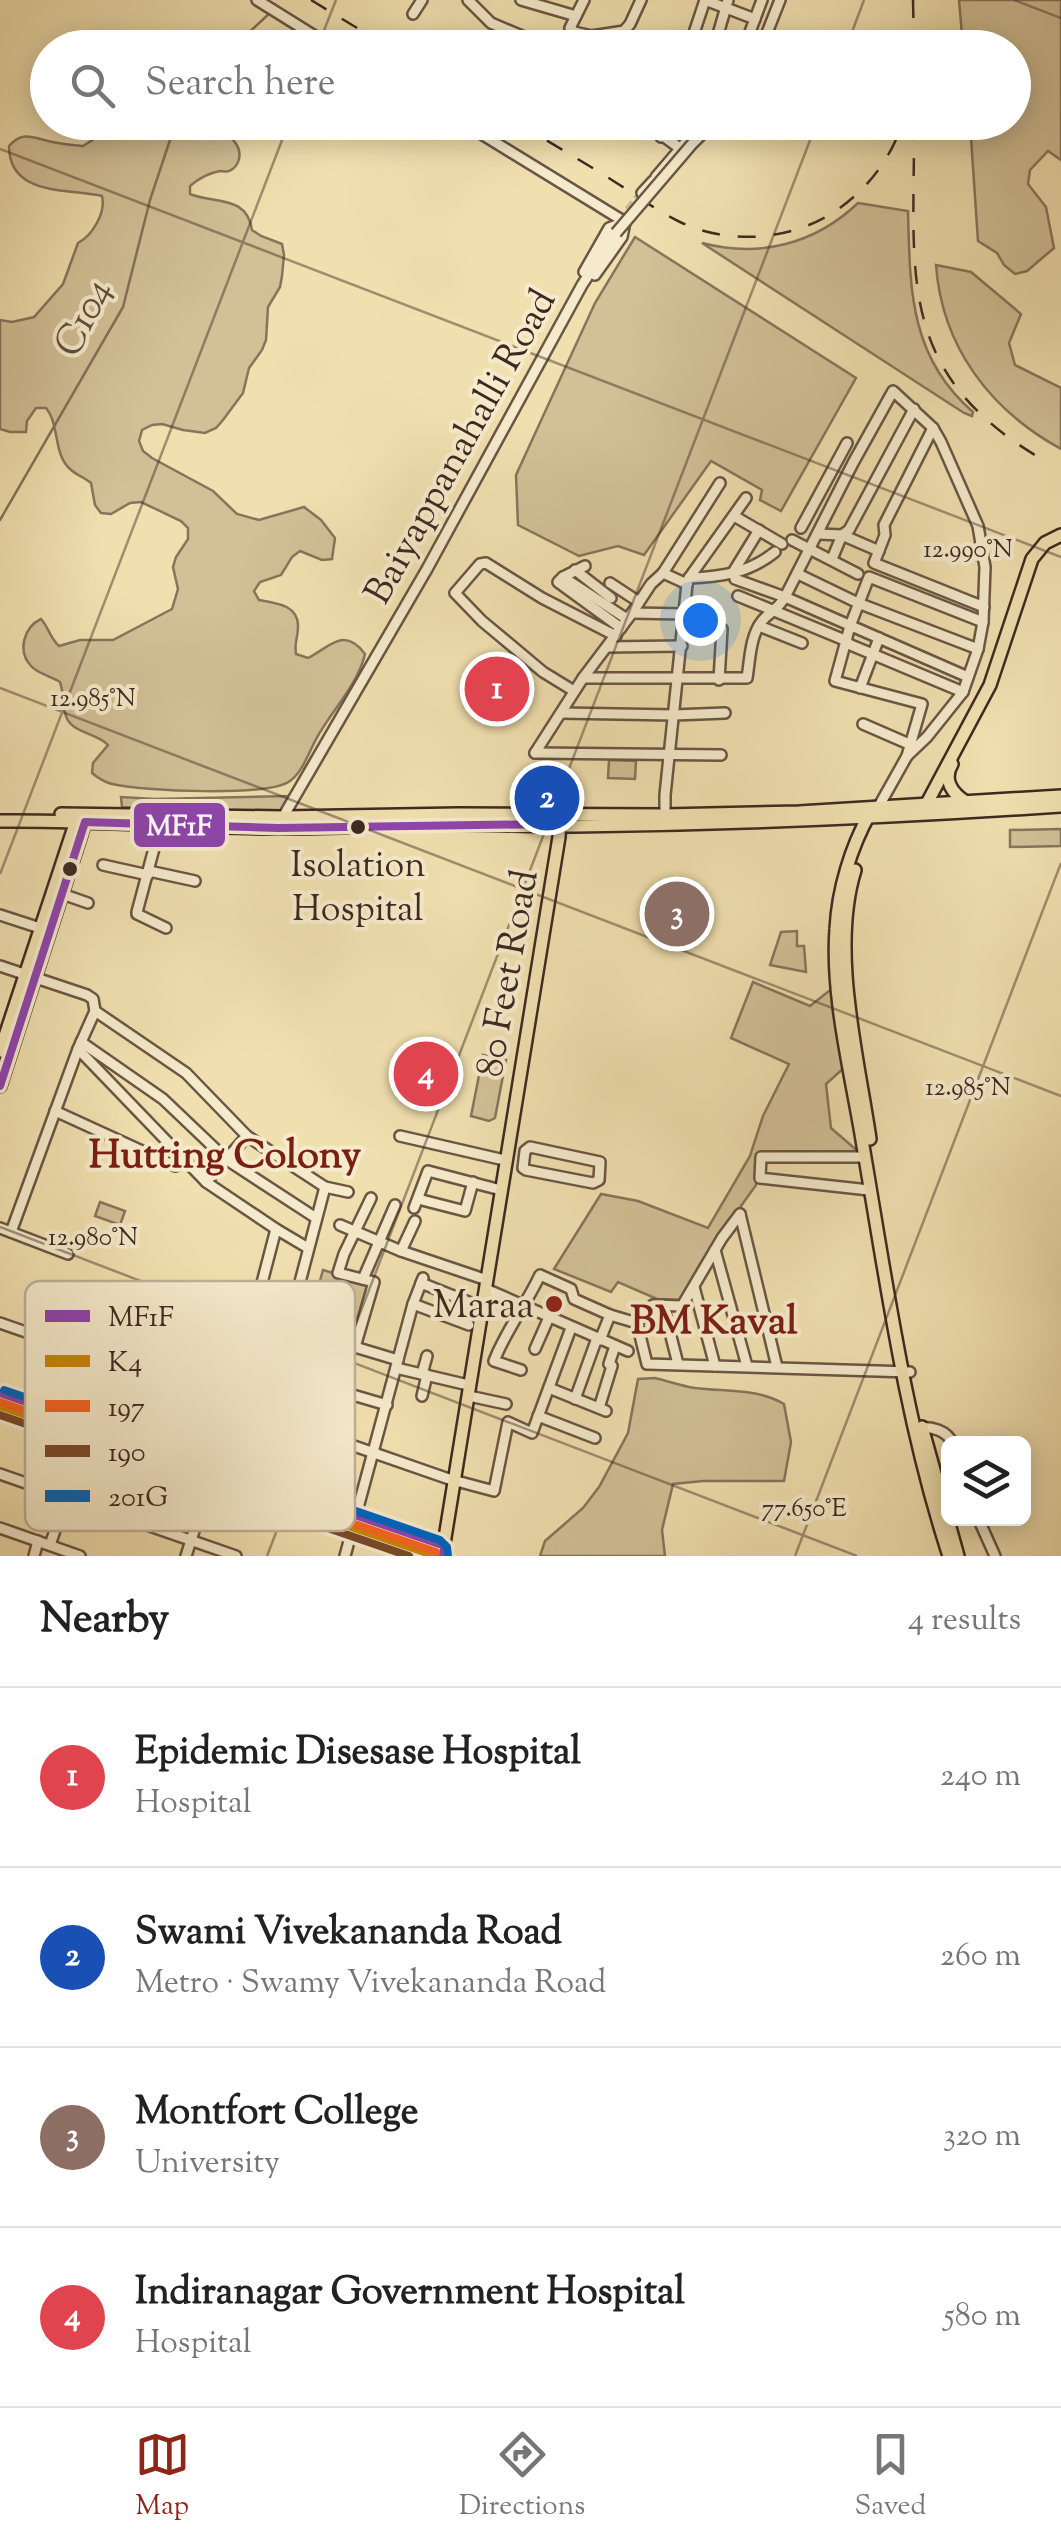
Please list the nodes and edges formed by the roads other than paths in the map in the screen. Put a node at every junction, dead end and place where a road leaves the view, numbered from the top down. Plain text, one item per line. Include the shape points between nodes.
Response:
1 (257, 0) edge
2 (422, 0) edge
3 (468, 0) edge
4 (521, 0) edge
5 (641, 0) edge
6 (762, 0) edge
7 (780, 0) edge
8 (582, 1) edge
9 (726, 4) edge
10 (413, 14) dead end
11 (576, 16) junction
12 (755, 19) junction
13 (305, 30) edge
14 (507, 30) edge
15 (572, 30) edge
16 (625, 30) edge
17 (695, 30) edge
18 (719, 30) edge
19 (751, 30) edge
20 (768, 30) edge
21 (491, 140) edge
22 (666, 140) edge
23 (688, 140) edge
24 (696, 140) edge
25 (681, 149) junction
26 (642, 194) tunnel mouth
27 (618, 224) junction
28 (914, 410) junction
29 (933, 428) junction
30 (847, 442) dead end
31 (836, 454) junction
32 (854, 463) junction
33 (720, 483) dead end
34 (746, 498) dead end
35 (734, 516) junction
36 (801, 528) dead end
37 (759, 530) junction
38 (846, 532) junction
39 (819, 534) junction
40 (1061, 538) edge
41 (783, 545) junction
42 (811, 549) junction
43 (879, 551) junction
44 (746, 552) junction
45 (832, 559) junction
46 (760, 562) junction
47 (663, 573) junction
48 (798, 574) junction
49 (858, 574) dead end
50 (733, 576) junction
51 (688, 581) junction
52 (610, 584) dead end
53 (738, 596) dead end
54 (786, 596) junction
55 (410, 597) junction
56 (611, 598) dead end
57 (639, 602) junction
58 (858, 603) junction
59 (984, 607) junction
60 (774, 612) junction
61 (685, 614) junction
62 (983, 622) junction
63 (624, 624) junction
64 (759, 626) junction
65 (850, 626) junction
66 (722, 629) dead end
67 (879, 638) junction
68 (846, 642) junction
69 (802, 643) dead end
70 (682, 646) junction
71 (607, 647) junction
72 (978, 649) junction
73 (873, 655) junction
74 (968, 677) junction
75 (583, 678) junction
76 (678, 680) junction
77 (719, 680) junction
78 (860, 688) junction
79 (574, 691) junction
80 (963, 692) junction
81 (560, 713) junction
82 (726, 713) dead end
83 (674, 715) junction
84 (863, 724) dead end
85 (908, 744) junction
86 (669, 755) junction
87 (722, 755) dead end
88 (907, 756) junction
89 (1061, 796) edge
90 (966, 802) junction
91 (926, 805) junction
92 (1061, 806) edge
93 (876, 808) junction
94 (665, 815) junction
95 (0, 817) edge
96 (82, 817) junction
97 (282, 817) junction
98 (556, 820) junction
99 (160, 826) junction
100 (103, 865) dead end
101 (148, 873) junction
102 (196, 881) dead end
103 (62, 894) junction
104 (88, 904) dead end
105 (0, 915) edge
106 (40, 928) junction
107 (166, 928) dead end
108 (0, 966) edge
109 (30, 975) junction
110 (94, 1011) junction
111 (79, 1045) junction
112 (0, 1051) edge
113 (0, 1086) edge
114 (55, 1111) junction
115 (247, 1136) junction
116 (400, 1136) dead end
117 (538, 1145) dead end
118 (514, 1157) junction
119 (866, 1157) junction
120 (227, 1160) junction
121 (187, 1162) junction
122 (529, 1175) dead end
123 (206, 1182) junction
124 (472, 1182) junction
125 (324, 1187) junction
126 (498, 1189) junction
127 (869, 1190) junction
128 (348, 1192) dead end
129 (371, 1198) dead end
130 (395, 1205) dead end
131 (316, 1218) junction
132 (415, 1221) dead end
133 (340, 1225) dead end
134 (0, 1228) edge
135 (276, 1229) junction
136 (355, 1230) junction
137 (11, 1232) junction
138 (378, 1241) junction
139 (308, 1248) junction
140 (714, 1250) junction
141 (402, 1251) junction
142 (68, 1254) dead end
143 (362, 1279) junction
144 (263, 1281) edge
145 (300, 1281) edge
146 (483, 1284) junction
147 (694, 1286) junction
148 (414, 1304) junction
149 (476, 1305) junction
150 (526, 1305) junction
151 (663, 1305) junction
152 (550, 1315) junction
153 (610, 1315) junction
154 (0, 1323) edge
155 (637, 1323) junction
156 (469, 1324) dead end
157 (571, 1328) junction
158 (25, 1331) edge
159 (598, 1339) junction
160 (616, 1346) junction
161 (355, 1347) joint
162 (535, 1349) dead end
163 (628, 1350) dead end
164 (426, 1356) dead end
165 (398, 1364) junction
166 (678, 1364) junction
167 (715, 1366) junction
168 (748, 1366) junction
169 (777, 1367) junction
170 (521, 1370) dead end
171 (907, 1373) junction
172 (424, 1375) junction
173 (549, 1388) junction
174 (466, 1390) junction
175 (0, 1393) edge
176 (355, 1396) edge
177 (422, 1396) dead end
178 (575, 1399) junction
179 (0, 1402) edge
180 (25, 1403) edge
181 (506, 1404) dead end
182 (386, 1405) junction
183 (25, 1409) edge
184 (538, 1416) junction
185 (918, 1430) junction
186 (948, 1436) edge
187 (595, 1438) dead end
188 (355, 1446) edge
189 (374, 1453) junction
190 (0, 1474) edge
191 (452, 1480) junction
192 (25, 1483) edge
193 (356, 1520) junction
194 (355, 1523) edge
195 (978, 1526) edge
196 (0, 1528) edge
197 (55, 1531) edge
198 (165, 1531) edge
199 (194, 1531) edge
200 (353, 1531) edge
201 (191, 1540) junction
202 (38, 1541) junction
203 (50, 1546) junction
204 (440, 1551) edge
205 (34, 1556) edge
206 (80, 1556) edge
207 (186, 1556) edge
208 (236, 1556) edge
209 (345, 1556) edge
210 (949, 1556) edge
211 (958, 1556) edge
212 (992, 1556) edge

1 - 13 street
2 - 10 street
3 - 14 street
4 - 11 street
5 - 16 street
6 - 12 street
7 - 20 street
8 - 11 street
9 - 12 street
9 - 17 street via 705,0
9 - 18 street
11 - 15 street
12 - 19 street
21 - 27 street
22 - 25 street
23 - 25 street
24 - 55 street, Baiyappanahalli Road, bridge via 616,233 582,285
25 - 26 street
27 - 55 street, Baiyappanahalli Road via 591,260
27 - 55 street via 622,237 587,287 428,578
28 - 29 street
28 - 32 street via 893,391
28 - 38 street via 892,461
29 - 43 street via 884,525
29 - 59 street via 978,526
30 - 31 street
31 - 32 street
31 - 36 street
32 - 39 street
33 - 47 street
34 - 35 street
35 - 37 street
35 - 51 street
37 - 41 street
37 - 44 street
38 - 39 street
38 - 43 street
38 - 45 street
39 - 42 street
40 - 90 main road via 1040,555 994,686 948,770 949,785
40 - 91 main road via 1045,543 1032,559 990,685
41 - 42 street
41 - 46 street
42 - 45 street
42 - 48 street
43 - 59 street via 874,563
44 - 46 street
44 - 50 street
45 - 49 street
46 - 50 street
47 - 51 street
47 - 57 street
48 - 54 street
48 - 58 street
50 - 51 street
50 - 54 street
51 - 61 street
52 - 57 street
53 - 60 street
54 - 60 street
54 - 65 street
55 - 97 street, Baiyappanahalli Road
56 - 63 street via 580,568 563,577
57 - 63 street
58 - 62 street via 869,577
58 - 65 street
58 - 72 street
59 - 62 street
60 - 64 street
60 - 68 street
61 - 63 street
61 - 70 street
62 - 72 street
63 - 71 street
63 - 79 street via 542,598 486,564 454,594
64 - 69 street
64 - 77 street via 747,678
65 - 67 street
65 - 68 street
66 - 77 street
67 - 73 street
67 - 74 street
68 - 73 street
68 - 78 street via 836,682
70 - 71 street
70 - 76 street
71 - 75 street
72 - 74 street
73 - 78 street
73 - 80 street
74 - 80 street
75 - 76 street
75 - 79 street
76 - 77 street
76 - 83 street
78 - 85 street via 922,704
79 - 81 street
80 - 88 street
81 - 83 street
81 - 86 street via 535,753
82 - 83 street
83 - 86 street
84 - 85 street
85 - 88 street
86 - 87 street
86 - 94 street
88 - 93 street
89 - 90 main road
90 - 91 main road
91 - 93 main road
92 - 93 main road via 923,815
93 - 94 main road
93 - 98 main road via 763,822
93 - 119 main road via 840,889 836,930 843,1022
93 - 171 main road via 848,899 845,974
94 - 98 main road
95 - 96 main road
96 - 97 main road
96 - 99 main road
96 - 103 main road
96 - 106 main road
97 - 98 main road
98 - 99 main road
98 - 118 main road, 80 Feet Road
99 - 101 street
100 - 101 street
101 - 102 street
101 - 107 street via 138,914
103 - 104 street
103 - 109 main road
105 - 106 street
106 - 109 main road
108 - 109 street
109 - 110 street via 93,998
109 - 112 main road
109 - 113 main road
110 - 111 street
110 - 115 street via 186,1074
111 - 114 street
111 - 120 street via 162,1099
111 - 121 street
114 - 121 street via 175,1166
114 - 137 street
115 - 120 street
115 - 125 street
116 - 118 street
117 - 118 street via 523,1143
118 - 118 street via 526,1170 593,1184 602,1166 530,1147
118 - 122 street via 518,1171
118 - 126 main road, 80 Feet Road
119 - 127 main road
119 - 127 street via 761,1157 760,1178
120 - 123 street
120 - 131 street
121 - 123 street
123 - 135 street
124 - 124 street via 465,1211 416,1204 428,1171
124 - 126 street
125 - 128 street
125 - 131 street
126 - 146 main road, 80 Feet Road
127 - 171 main road
129 - 136 street
130 - 138 street
131 - 139 street
132 - 141 street
133 - 136 street
134 - 137 street
135 - 139 street
135 - 144 street
136 - 138 street
136 - 143 street via 338,1273
137 - 142 street
138 - 141 street
138 - 143 street
139 - 145 street
140 - 147 street
140 - 168 street
140 - 169 street via 740,1214
141 - 146 street
143 - 161 street via 374,1282
146 - 149 main road, 80 Feet Road
146 - 150 street
146 - 174 main road, 80 Feet Road
147 - 151 street via 682,1306
147 - 167 street
148 - 149 street via 422,1280
148 - 156 street
148 - 165 street
149 - 174 main road, 80 Feet Road
150 - 152 street
150 - 153 street via 540,1275
150 - 170 street via 494,1361
151 - 155 street via 651,1306
151 - 166 street
152 - 157 street
152 - 162 street
153 - 155 street
153 - 159 street
154 - 158 street
155 - 166 street via 647,1364
157 - 159 street
157 - 173 street
159 - 160 street
159 - 178 street
160 - 163 street
160 - 178 street via 602,1410
161 - 165 street
164 - 172 street
165 - 172 street
165 - 182 street
166 - 167 street
167 - 168 street
168 - 169 street
169 - 171 street
171 - 185 main road
172 - 174 street
172 - 177 street
173 - 178 street
173 - 184 street
174 - 181 street
174 - 191 main road, 80 Feet Road
175 - 180 main road
176 - 182 street
179 - 183 main road
182 - 189 street
184 - 187 street
184 - 191 street via 532,1433 508,1422 494,1491
185 - 186 street
185 - 210 main road
185 - 211 main road
188 - 189 street
189 - 191 street
189 - 193 street
190 - 192 street
191 - 204 main road, 80 Feet Road
193 - 194 street
193 - 204 main road
195 - 212 street
196 - 202 street
197 - 203 street
198 - 201 street
199 - 201 street
200 - 209 street
201 - 207 street
201 - 208 street
202 - 203 street
202 - 205 street
203 - 206 street

